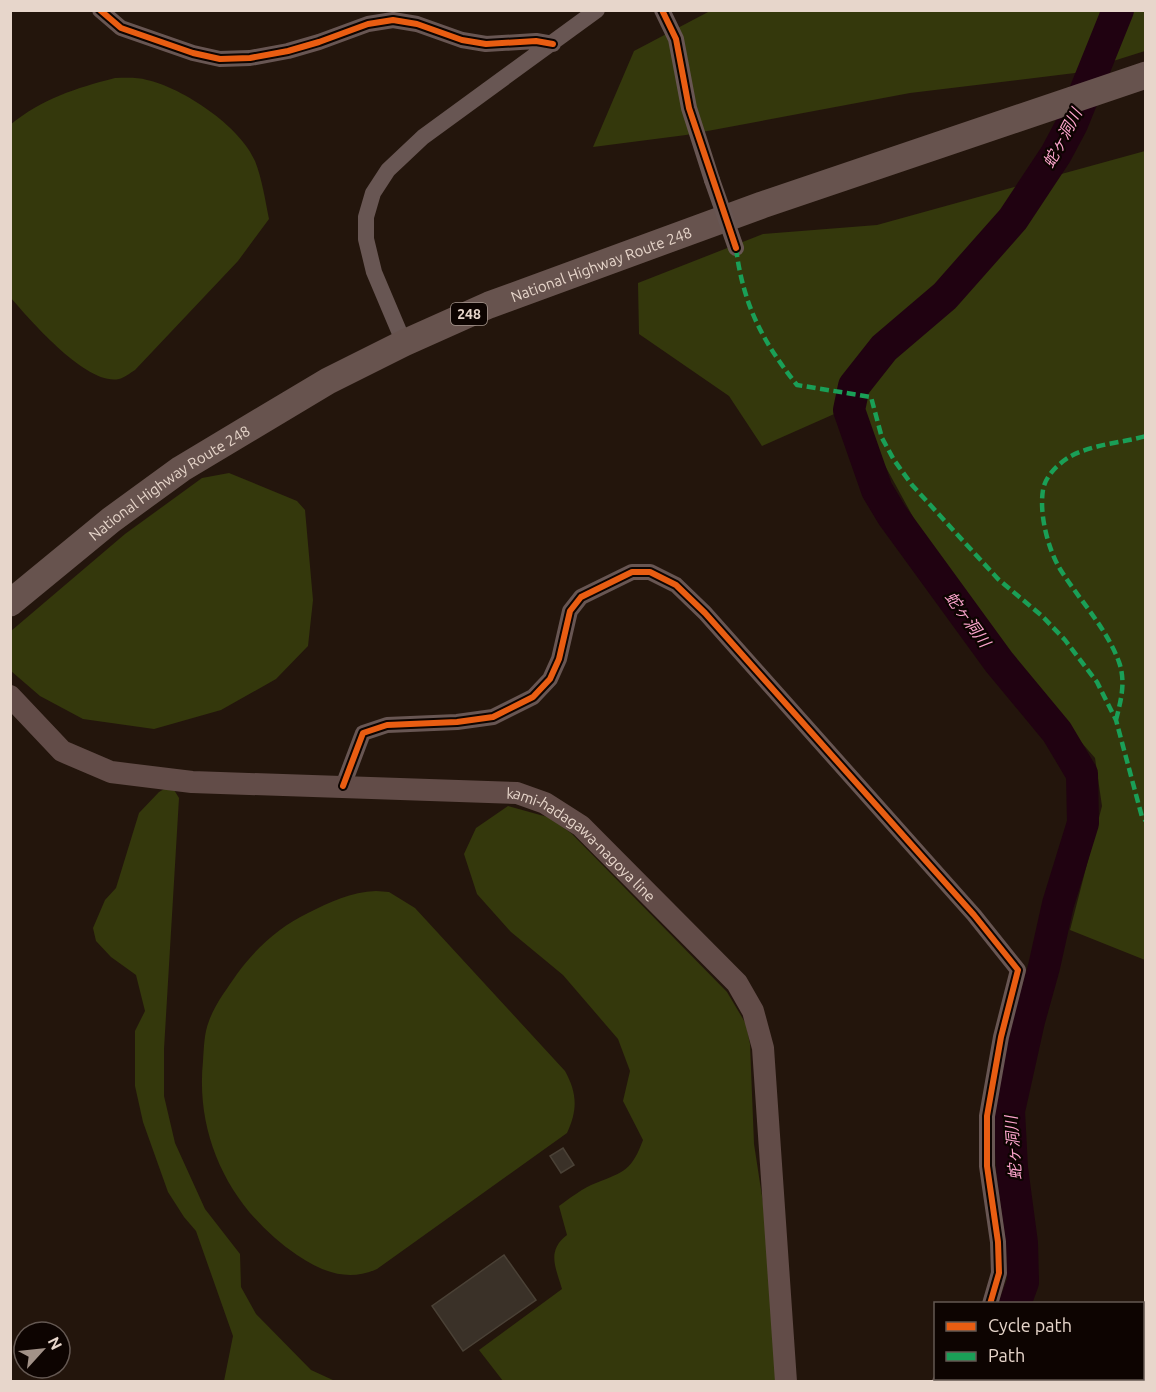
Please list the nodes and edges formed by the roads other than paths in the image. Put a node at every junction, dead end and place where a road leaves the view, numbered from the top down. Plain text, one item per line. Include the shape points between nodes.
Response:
1 (100, 10) edge
2 (597, 10) edge
3 (662, 10) edge
4 (553, 44) junction
5 (1141, 77) edge
6 (736, 248) dead end
7 (404, 343) junction
8 (10, 603) edge
9 (10, 696) edge
10 (343, 786) junction
11 (991, 1302) edge
12 (786, 1382) edge

1 - 4 street via 122,28 220,59 288,51 368,24 393,20 486,44
2 - 4 street
3 - 6 street, bridge via 676,39 689,108
4 - 7 street via 423,137 388,170 373,193 366,217 366,239 374,272
5 - 7 highway, National Highway Route 248 / 248 via 762,206 489,305
7 - 8 highway, National Highway Route 248 / 248 via 328,381 181,469 111,520
9 - 10 main road, kami-hadagawa-nagoya line via 62,751 111,772 192,782
10 - 11 street via 363,733 387,725 493,717 533,697 550,679 570,611 581,597 632,572 650,572 676,585 966,906 1018,970 987,1116 987,1166 999,1273
10 - 12 main road, kami-hadagawa-nagoya line via 517,793 544,803 581,826 736,983 753,1011 763,1048

